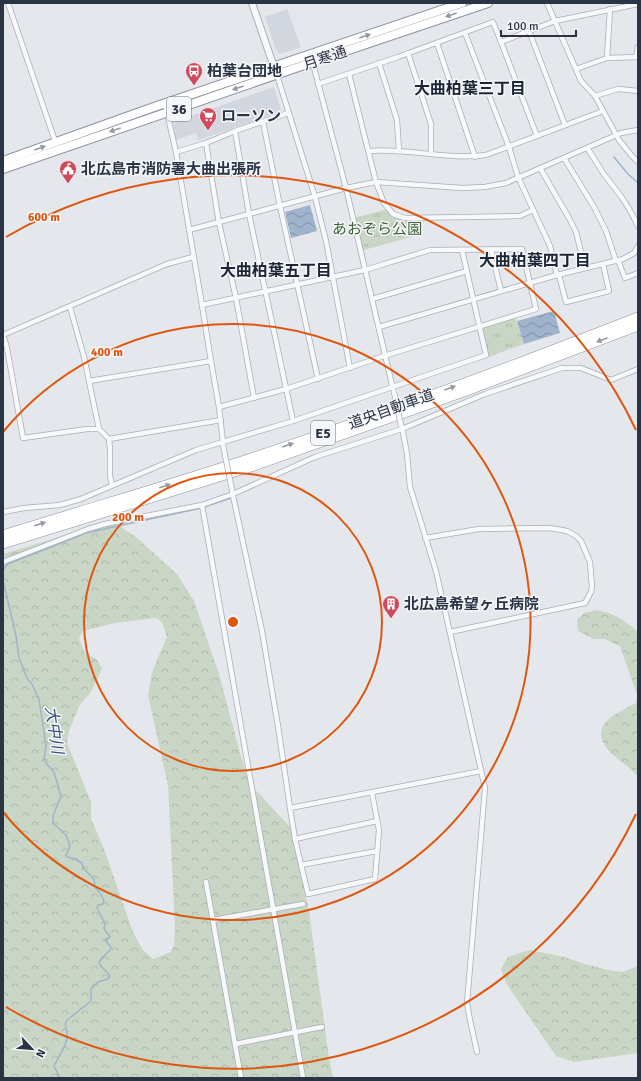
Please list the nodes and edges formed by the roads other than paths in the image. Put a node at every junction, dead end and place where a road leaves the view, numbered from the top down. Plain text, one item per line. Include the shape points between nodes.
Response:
1 (8, 3) edge
2 (252, 3) edge
3 (462, 3) edge
4 (488, 3) edge
5 (547, 3) edge
6 (638, 4) edge
7 (610, 9) junction
8 (555, 21) junction
9 (529, 31) junction
10 (465, 33) junction
11 (501, 42) junction
12 (437, 43) junction
13 (638, 48) edge
14 (408, 54) junction
15 (637, 57) edge
16 (312, 58) junction
17 (607, 58) junction
18 (380, 63) junction
19 (576, 69) junction
20 (275, 71) junction
21 (349, 74) junction
22 (318, 84) junction
23 (638, 92) edge
24 (595, 96) junction
25 (165, 104) junction
26 (603, 111) junction
27 (168, 112) junction
28 (288, 113) junction
29 (263, 122) junction
30 (565, 125) junction
31 (638, 130) edge
32 (235, 131) junction
33 (537, 136) junction
34 (616, 136) junction
35 (206, 143) junction
36 (57, 146) junction
37 (509, 147) junction
38 (588, 148) junction
39 (399, 150) junction
40 (369, 151) junction
41 (176, 152) junction
42 (431, 154) junction
43 (475, 157) junction
44 (564, 158) junction
45 (3, 161) edge
46 (638, 162) edge
47 (540, 168) junction
48 (3, 169) edge
49 (518, 177) junction
50 (376, 182) junction
51 (346, 188) junction
52 (315, 197) junction
53 (280, 206) junction
54 (533, 210) junction
55 (249, 214) junction
56 (219, 223) junction
57 (638, 226) edge
58 (189, 230) junction
59 (638, 246) edge
60 (491, 249) junction
61 (462, 250) junction
62 (193, 257) junction
63 (617, 261) junction
64 (603, 264) junction
65 (585, 268) junction
66 (365, 270) junction
67 (467, 272) junction
68 (638, 273) edge
69 (558, 275) junction
70 (333, 278) junction
71 (530, 283) junction
72 (298, 285) junction
73 (266, 292) junction
74 (501, 292) junction
75 (236, 298) junction
76 (372, 298) junction
77 (473, 300) junction
78 (202, 305) junction
79 (70, 307) junction
80 (638, 317) edge
81 (638, 326) edge
82 (379, 327) junction
83 (480, 327) junction
84 (3, 335) edge
85 (384, 356) junction
86 (210, 361) junction
87 (350, 368) junction
88 (638, 369) edge
89 (318, 379) junction
90 (89, 382) junction
91 (392, 386) junction
92 (286, 389) junction
93 (254, 398) junction
94 (220, 407) junction
95 (221, 420) junction
96 (293, 420) junction
97 (402, 427) junction
98 (99, 429) junction
99 (109, 439) junction
100 (223, 443) junction
101 (112, 485) junction
102 (232, 492) junction
103 (202, 505) junction
104 (3, 512) edge
105 (3, 535) edge
106 (425, 538) junction
107 (3, 544) edge
108 (3, 562) edge
109 (450, 632) junction
110 (481, 771) junction
111 (372, 793) junction
112 (290, 808) junction
113 (377, 821) junction
114 (295, 838) junction
115 (377, 851) junction
116 (301, 865) junction
117 (206, 882) dead end
118 (303, 904) dead end
119 (274, 908) junction
120 (213, 920) junction
121 (322, 1027) dead end
122 (296, 1032) junction
123 (235, 1044) junction
124 (477, 1052) dead end
125 (241, 1078) edge
126 (303, 1078) edge

1 - 36 street
2 - 20 street
16 -> 3 highway, 月寒通 / 36
4 -> 16 highway, 月寒通 / 36
5 - 8 street
6 - 7 street
7 - 8 street
7 - 17 street
8 - 9 street
8 - 19 street
9 - 11 street
9 - 30 street
10 - 11 street via 493,22
10 - 12 street
10 - 37 street
11 - 33 street
12 - 14 street
12 - 43 street
13 - 15 street
14 - 18 street
14 - 42 street via 431,124
15 - 17 street
16 - 20 highway, 月寒通 / 36
16 - 22 street
17 - 19 street
18 - 21 street
18 - 39 street via 396,120
19 - 24 street
20 - 25 highway, 月寒通 / 36
20 -> 27 highway, 月寒通 / 36
20 - 28 street
21 - 22 street
21 - 40 street
22 - 51 street
23 - 24 street via 618,88
24 - 26 street
25 - 27 street
25 - 36 highway, 月寒通 / 36
26 - 30 street
26 - 34 street
27 -> 36 highway, 月寒通 / 36
27 - 41 street
28 - 29 street
28 - 52 street
29 - 32 street
29 - 53 street
30 - 33 street
31 - 34 street
32 - 35 street
32 - 55 street
33 - 37 street
34 - 38 street
34 - 46 street
35 - 41 street
35 - 56 street
45 -> 36 highway, 月寒通 / 36
36 - 48 highway, 月寒通 / 36
37 - 43 street
37 - 49 street
38 - 44 street
38 - 57 street via 620,193
39 - 40 street
39 - 42 street
40 - 50 street
41 - 58 street
42 - 43 street
44 - 47 street
44 - 63 street via 594,207
47 - 49 street
47 - 65 street via 576,232
49 - 50 street via 506,183 462,188
49 - 54 street
50 - 51 street
50 - 54 street via 384,203 392,214 405,218 520,216
51 - 52 street
51 - 66 street
52 - 53 street
52 - 70 street
53 - 55 street
53 - 72 street
54 - 69 street via 550,246
55 - 56 street
55 - 73 street
56 - 58 street
56 - 75 street
58 - 62 street
59 - 63 street via 634,253
60 - 61 street
60 - 71 street via 522,249
60 - 74 street
61 - 66 street via 430,250
61 - 67 street
62 - 78 street
62 - 79 street via 168,264
63 - 64 street
63 - 68 street via 625,278
64 - 65 street
64 - 69 street via 609,291 566,302
65 - 69 street
66 - 70 street
66 - 76 street
67 - 76 street
67 - 77 street
69 - 71 street
70 - 72 street
70 - 87 street
71 - 74 street
71 - 83 street via 536,310
72 - 73 street
72 - 89 street
73 - 75 street
73 - 92 street
74 - 77 street
75 - 78 street
75 - 93 street
76 - 82 street
77 - 82 street
77 - 83 street
78 - 86 street
79 - 84 street
79 - 90 street
105 -> 80 highway, 道央自動車道 / E5 via 283,447 452,388
81 -> 107 highway, 道央自動車道 / E5 via 462,393 248,468
82 - 85 street
83 - 85 street
83 - 91 street via 486,355
84 - 98 street via 23,438
85 - 87 street
85 - 91 street
86 - 90 street
86 - 94 street
87 - 89 street
88 - 97 street via 611,380 581,368 562,368 485,394
89 - 92 street
90 - 98 street
91 - 96 street
91 - 97 street, bridge
92 - 93 street
92 - 96 street
93 - 94 street
94 - 95 street
95 - 99 street
95 - 100 street
96 - 100 street
97 - 102 street via 335,449
97 - 106 street via 410,487
98 - 99 street
99 - 101 street
100 - 101 street via 196,450
100 - 102 street, bridge
101 - 104 street via 60,505
102 - 103 street
102 - 112 street via 262,631
103 - 108 street via 105,524
103 - 119 street
106 - 109 street via 436,570
106 - 109 street via 479,529 550,528 567,531 576,536 590,562 592,587 585,603
109 - 110 street
110 - 111 street
110 - 124 street via 485,788 467,1002
111 - 112 street
111 - 113 street
112 - 114 street
113 - 114 street
113 - 115 street
114 - 116 street
115 - 116 street
115 - 116 street via 375,879 308,894
117 - 120 street
118 - 119 street
119 - 120 street
119 - 122 street
120 - 123 street
121 - 122 street
122 - 123 street
122 - 126 street
123 - 125 street

